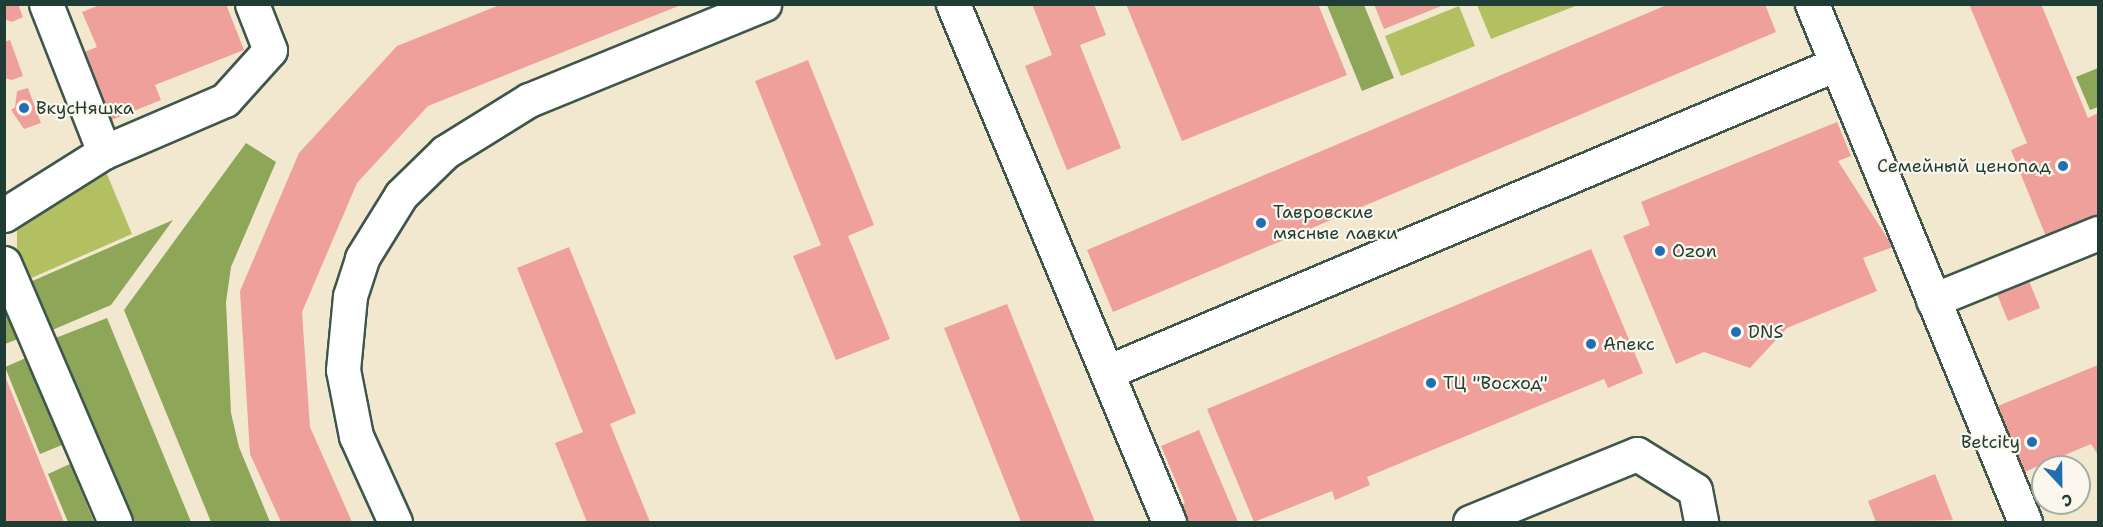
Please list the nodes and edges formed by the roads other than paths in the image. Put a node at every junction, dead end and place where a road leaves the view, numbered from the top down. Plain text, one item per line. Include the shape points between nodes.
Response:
1 (46, 4) edge
2 (252, 4) edge
3 (764, 4) edge
4 (953, 4) edge
5 (1812, 4) edge
6 (1836, 64) junction
7 (104, 152) junction
8 (4, 215) edge
9 (2098, 233) edge
10 (4, 263) edge
11 (1933, 300) junction
12 (1107, 372) junction
13 (115, 522) edge
14 (395, 522) edge
15 (1169, 522) edge
16 (1470, 522) edge
17 (1701, 522) edge
18 (2025, 522) edge

1 - 7 lane
2 - 7 lane via 270,50 225,100
3 - 14 lane via 529,100 445,152 394,204 362,258 350,296 343,370 356,436
4 - 12 lane
5 - 6 lane
6 - 11 lane
6 - 12 lane
7 - 8 lane
9 - 11 lane
10 - 13 lane
11 - 18 lane
12 - 15 lane
16 - 17 lane via 1637,454 1695,490

